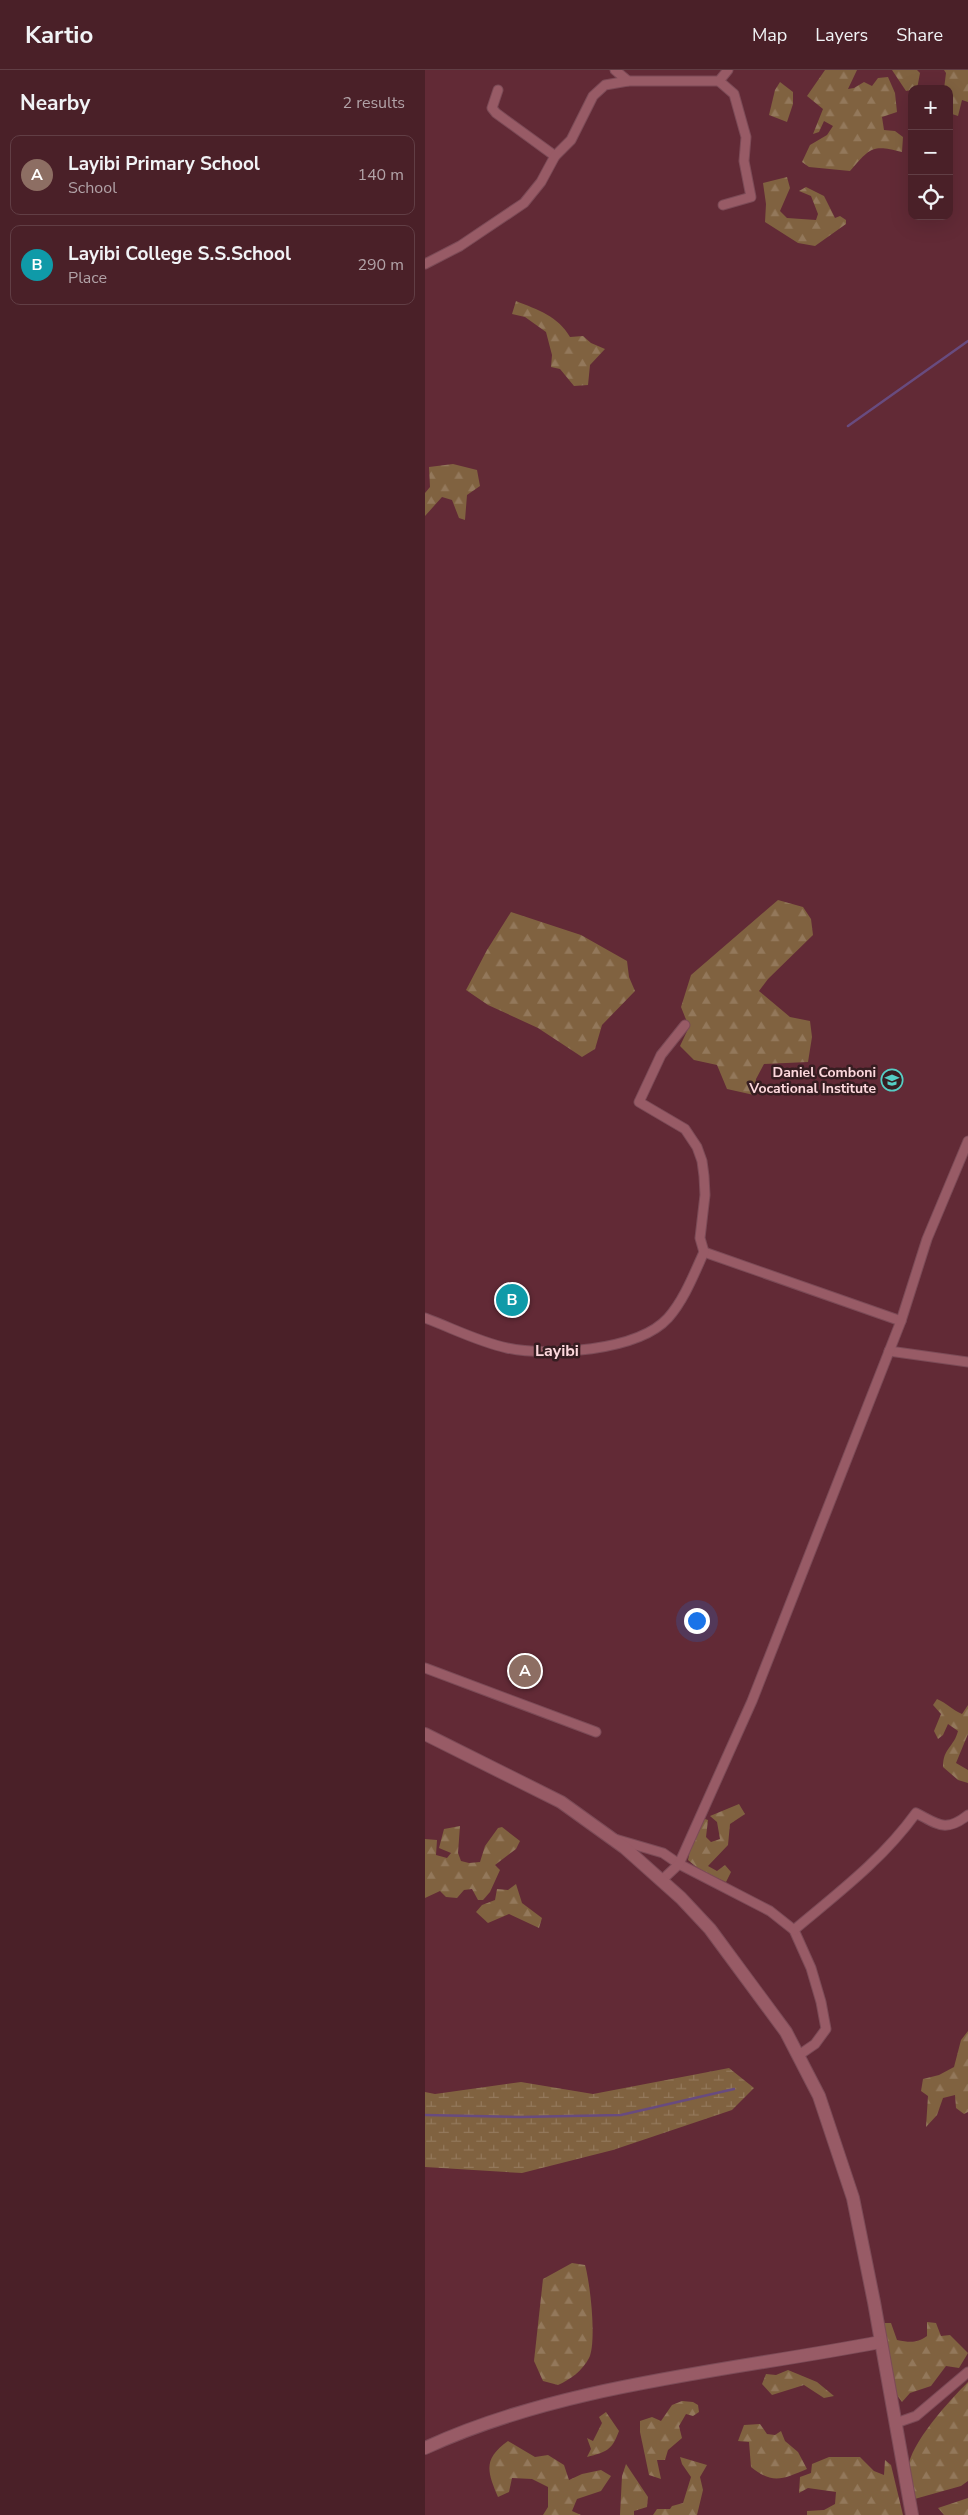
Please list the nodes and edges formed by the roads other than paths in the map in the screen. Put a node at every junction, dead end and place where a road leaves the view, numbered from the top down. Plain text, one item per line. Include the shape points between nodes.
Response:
1 (615, 70) edge
2 (728, 70) edge
3 (719, 81) junction
4 (629, 82) junction
5 (498, 90) dead end
6 (555, 156) junction
7 (723, 205) dead end
8 (425, 264) edge
9 (685, 1025) dead end
10 (968, 1142) edge
11 (705, 1252) junction
12 (425, 1318) edge
13 (901, 1321) junction
14 (889, 1351) junction
15 (968, 1362) edge
16 (425, 1668) edge
17 (596, 1732) dead end
18 (425, 1734) edge
19 (968, 1815) edge
20 (611, 1838) junction
21 (679, 1864) junction
22 (662, 1880) junction
23 (794, 1930) junction
24 (799, 2054) junction
25 (880, 2342) junction
26 (968, 2372) edge
27 (896, 2423) junction
28 (425, 2448) edge
29 (912, 2515) edge

1 - 4 street
2 - 3 street
3 - 4 street
3 - 7 street via 734,94 746,137 743,161 751,198
4 - 6 street via 605,85 599,89 571,140
5 - 6 street via 492,108 496,113
6 - 8 street via 524,204 460,246
9 - 11 street via 661,1054 639,1102 685,1129 697,1147 704,1176 700,1238
10 - 13 street via 927,1239
11 - 12 street via 678,1305 667,1319 653,1330 630,1340 587,1348 525,1351 489,1343
11 - 13 street
13 - 14 street
14 - 15 street
14 - 21 street via 751,1701
16 - 17 street
18 - 20 street via 561,1802
19 - 23 street via 948,1826 939,1826 915,1813 884,1852 829,1903
20 - 21 street via 650,1847
20 - 22 street
21 - 22 street
21 - 23 street via 770,1911
22 - 24 street via 710,1929 736,1962
23 - 24 street via 811,1968 826,2029 815,2044
24 - 25 street via 834,2136 853,2198
25 - 27 street
25 - 28 street via 592,2395 484,2423
26 - 27 street via 916,2416
27 - 29 street

